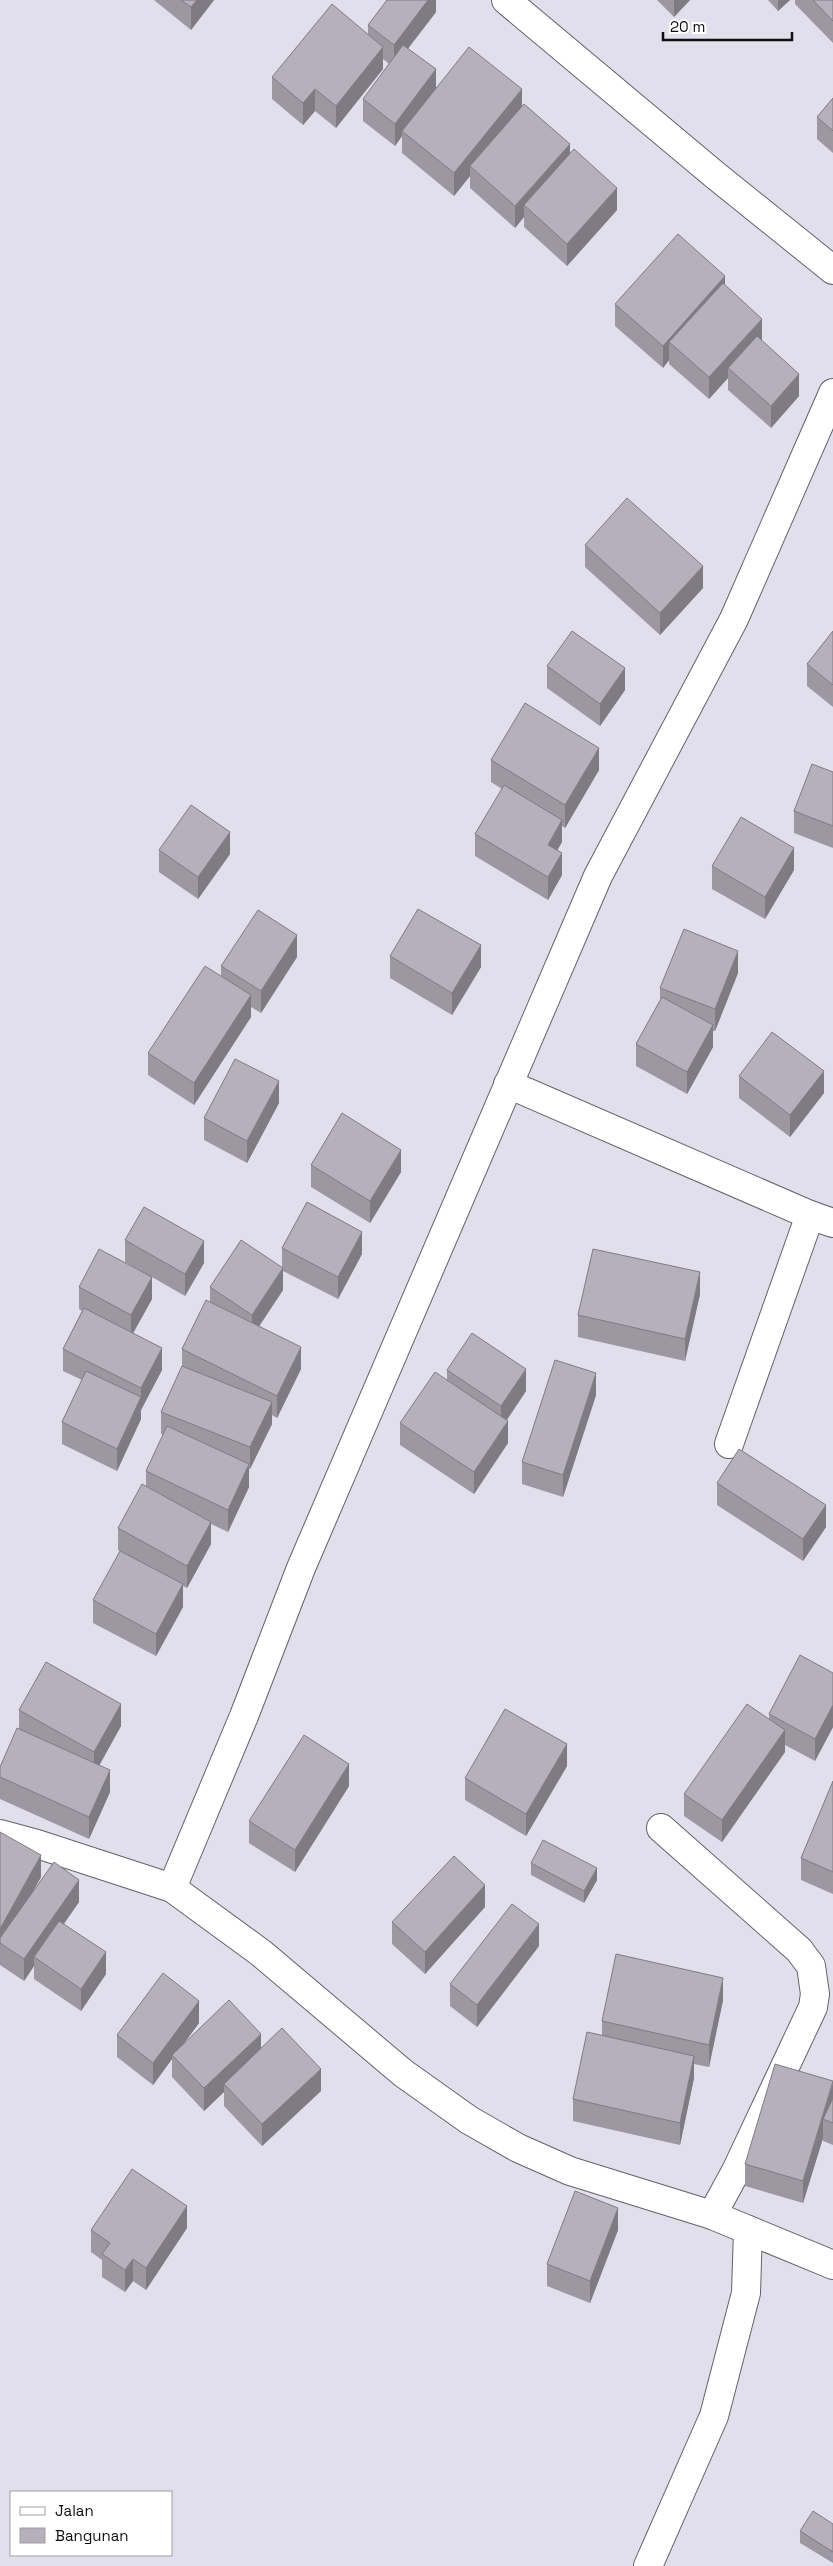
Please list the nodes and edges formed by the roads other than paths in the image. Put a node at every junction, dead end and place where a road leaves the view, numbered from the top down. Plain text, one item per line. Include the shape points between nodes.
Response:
1 (506, 0) edge
2 (833, 270) edge
3 (833, 393) edge
4 (508, 1084) junction
5 (821, 1219) edge
6 (729, 1444) dead end
7 (661, 1828) dead end
8 (0, 1834) edge
9 (172, 1888) junction
10 (712, 2216) junction
11 (748, 2230) junction
12 (833, 2265) edge
13 (648, 2566) edge

1 - 2 street via 714,175
3 - 4 street via 734,618 598,876
4 - 5 street
4 - 9 street via 302,1568
5 - 6 street
7 - 10 street via 799,1950 811,1966 815,1994 804,2030
8 - 9 street
9 - 10 street via 262,1953 403,2073 469,2120 518,2148 570,2171
10 - 11 street
11 - 12 street
11 - 13 street via 746,2294 714,2416

